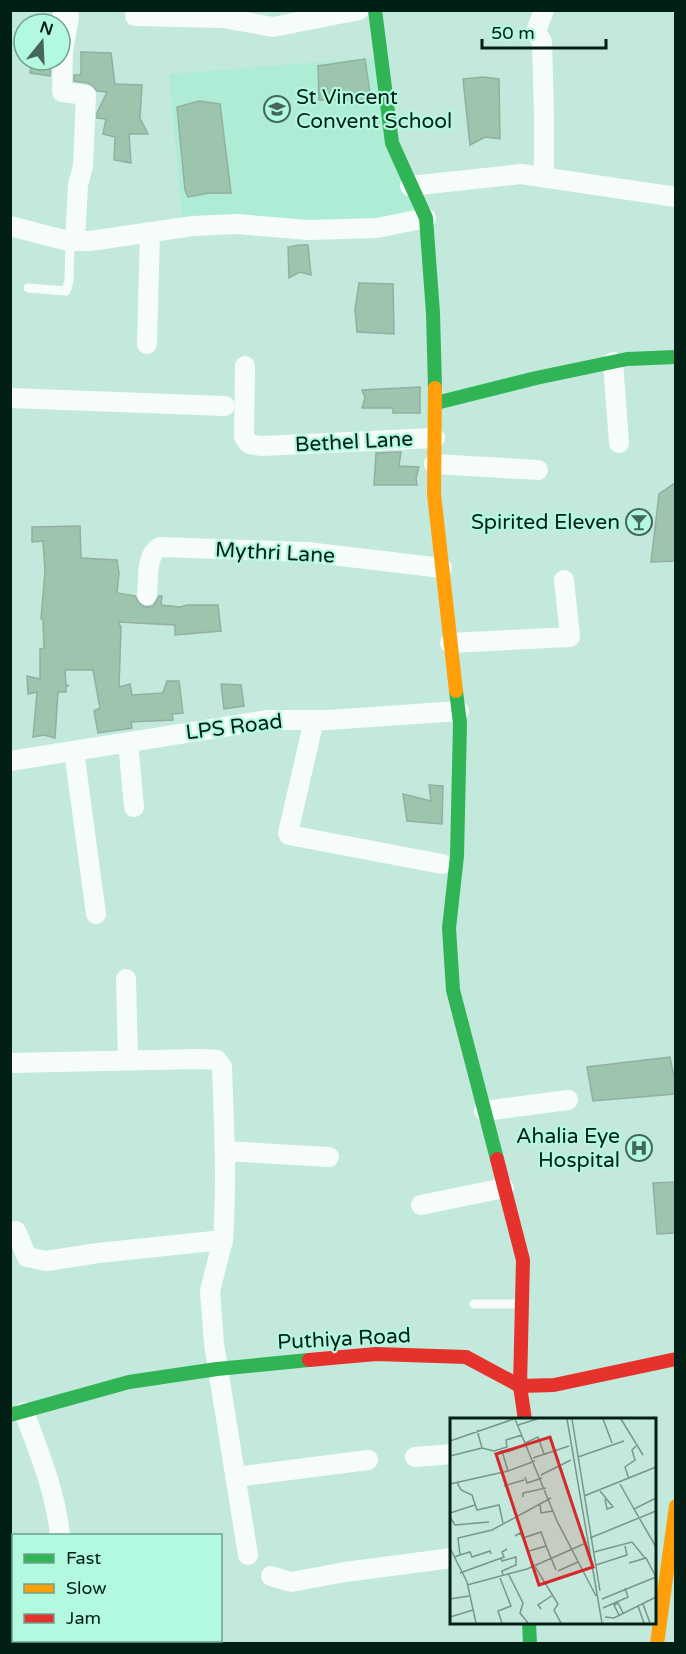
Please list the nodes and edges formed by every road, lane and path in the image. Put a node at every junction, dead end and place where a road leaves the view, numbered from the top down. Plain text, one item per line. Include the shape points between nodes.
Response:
1 (64, 10) edge
2 (359, 10) edge
3 (375, 10) edge
4 (544, 10) edge
5 (135, 16) dead end
6 (544, 177) junction
7 (410, 186) junction
8 (675, 197) edge
9 (426, 218) junction
10 (10, 226) edge
11 (150, 232) junction
12 (73, 241) junction
13 (28, 288) dead end
14 (147, 344) dead end
15 (675, 357) edge
16 (613, 362) junction
17 (245, 366) dead end
18 (10, 398) edge
19 (436, 403) junction
20 (225, 406) dead end
21 (435, 438) junction
22 (619, 443) dead end
23 (434, 464) junction
24 (538, 470) dead end
25 (442, 568) junction
26 (564, 580) dead end
27 (147, 595) dead end
28 (450, 643) junction
29 (459, 711) junction
30 (314, 720) junction
31 (128, 742) junction
32 (74, 751) junction
33 (10, 761) edge
34 (134, 807) dead end
35 (442, 864) dead end
36 (96, 915) dead end
37 (126, 979) dead end
38 (128, 1060) junction
39 (10, 1063) edge
40 (568, 1100) dead end
41 (484, 1111) junction
42 (225, 1151) junction
43 (329, 1156) dead end
44 (504, 1188) junction
45 (421, 1205) dead end
46 (16, 1231) dead end
47 (224, 1240) junction
48 (474, 1304) dead end
49 (521, 1304) junction
50 (675, 1359) edge
51 (217, 1369) junction
52 (520, 1386) junction
53 (17, 1413) edge
54 (525, 1418) edge
55 (450, 1454) edge
56 (415, 1457) dead end
57 (368, 1460) dead end
58 (235, 1477) junction
59 (675, 1506) edge
60 (60, 1534) edge
61 (248, 1555) dead end
62 (450, 1558) edge
63 (271, 1576) dead end
64 (529, 1624) edge
65 (530, 1644) edge
66 (657, 1644) edge

1 - 12 street via 63,14 69,17 62,92 86,95 83,165
2 - 5 street via 273,27 223,18
3 - 7 street via 392,143
4 - 6 street via 536,31 542,42
6 - 7 street via 521,174
6 - 8 street
7 - 9 street
9 - 11 street via 377,228 308,230 237,224
9 - 19 street
10 - 12 street
11 - 12 street
11 - 14 street
12 - 13 lane via 66,291
15 - 16 street
16 - 19 street
16 - 22 street
17 - 21 street, Bethel Lane via 244,437 249,444
18 - 20 street
19 - 21 street
21 - 23 street
23 - 24 street
23 - 25 street
25 - 27 street, Mythri Lane via 307,552 159,547 150,558
25 - 28 street
26 - 28 street via 570,637
28 - 29 street
29 - 30 street, LPS Road
29 - 41 street via 457,856 449,928 452,980
30 - 31 street, LPS Road via 268,720
30 - 35 street via 288,833
31 - 32 street, LPS Road
31 - 34 street
32 - 33 street, LPS Road
32 - 36 street
37 - 38 street
38 - 39 street
38 - 42 street via 217,1060 222,1067
40 - 41 street
41 - 44 street
42 - 43 street
42 - 47 street
44 - 45 street
44 - 49 street via 523,1260
46 - 47 street via 27,1257 46,1261
47 - 51 street via 210,1291
48 - 49 lane
49 - 52 street
50 - 52 street, Puthiya Road via 554,1385
51 - 52 street, Puthiya Road via 376,1354 466,1357
51 - 53 street, Puthiya Road via 129,1382
51 - 58 street
52 - 54 street
53 - 60 street via 44,1468
55 - 56 street
57 - 58 street
58 - 61 street
59 - 66 street
62 - 63 street via 291,1582
64 - 65 street

